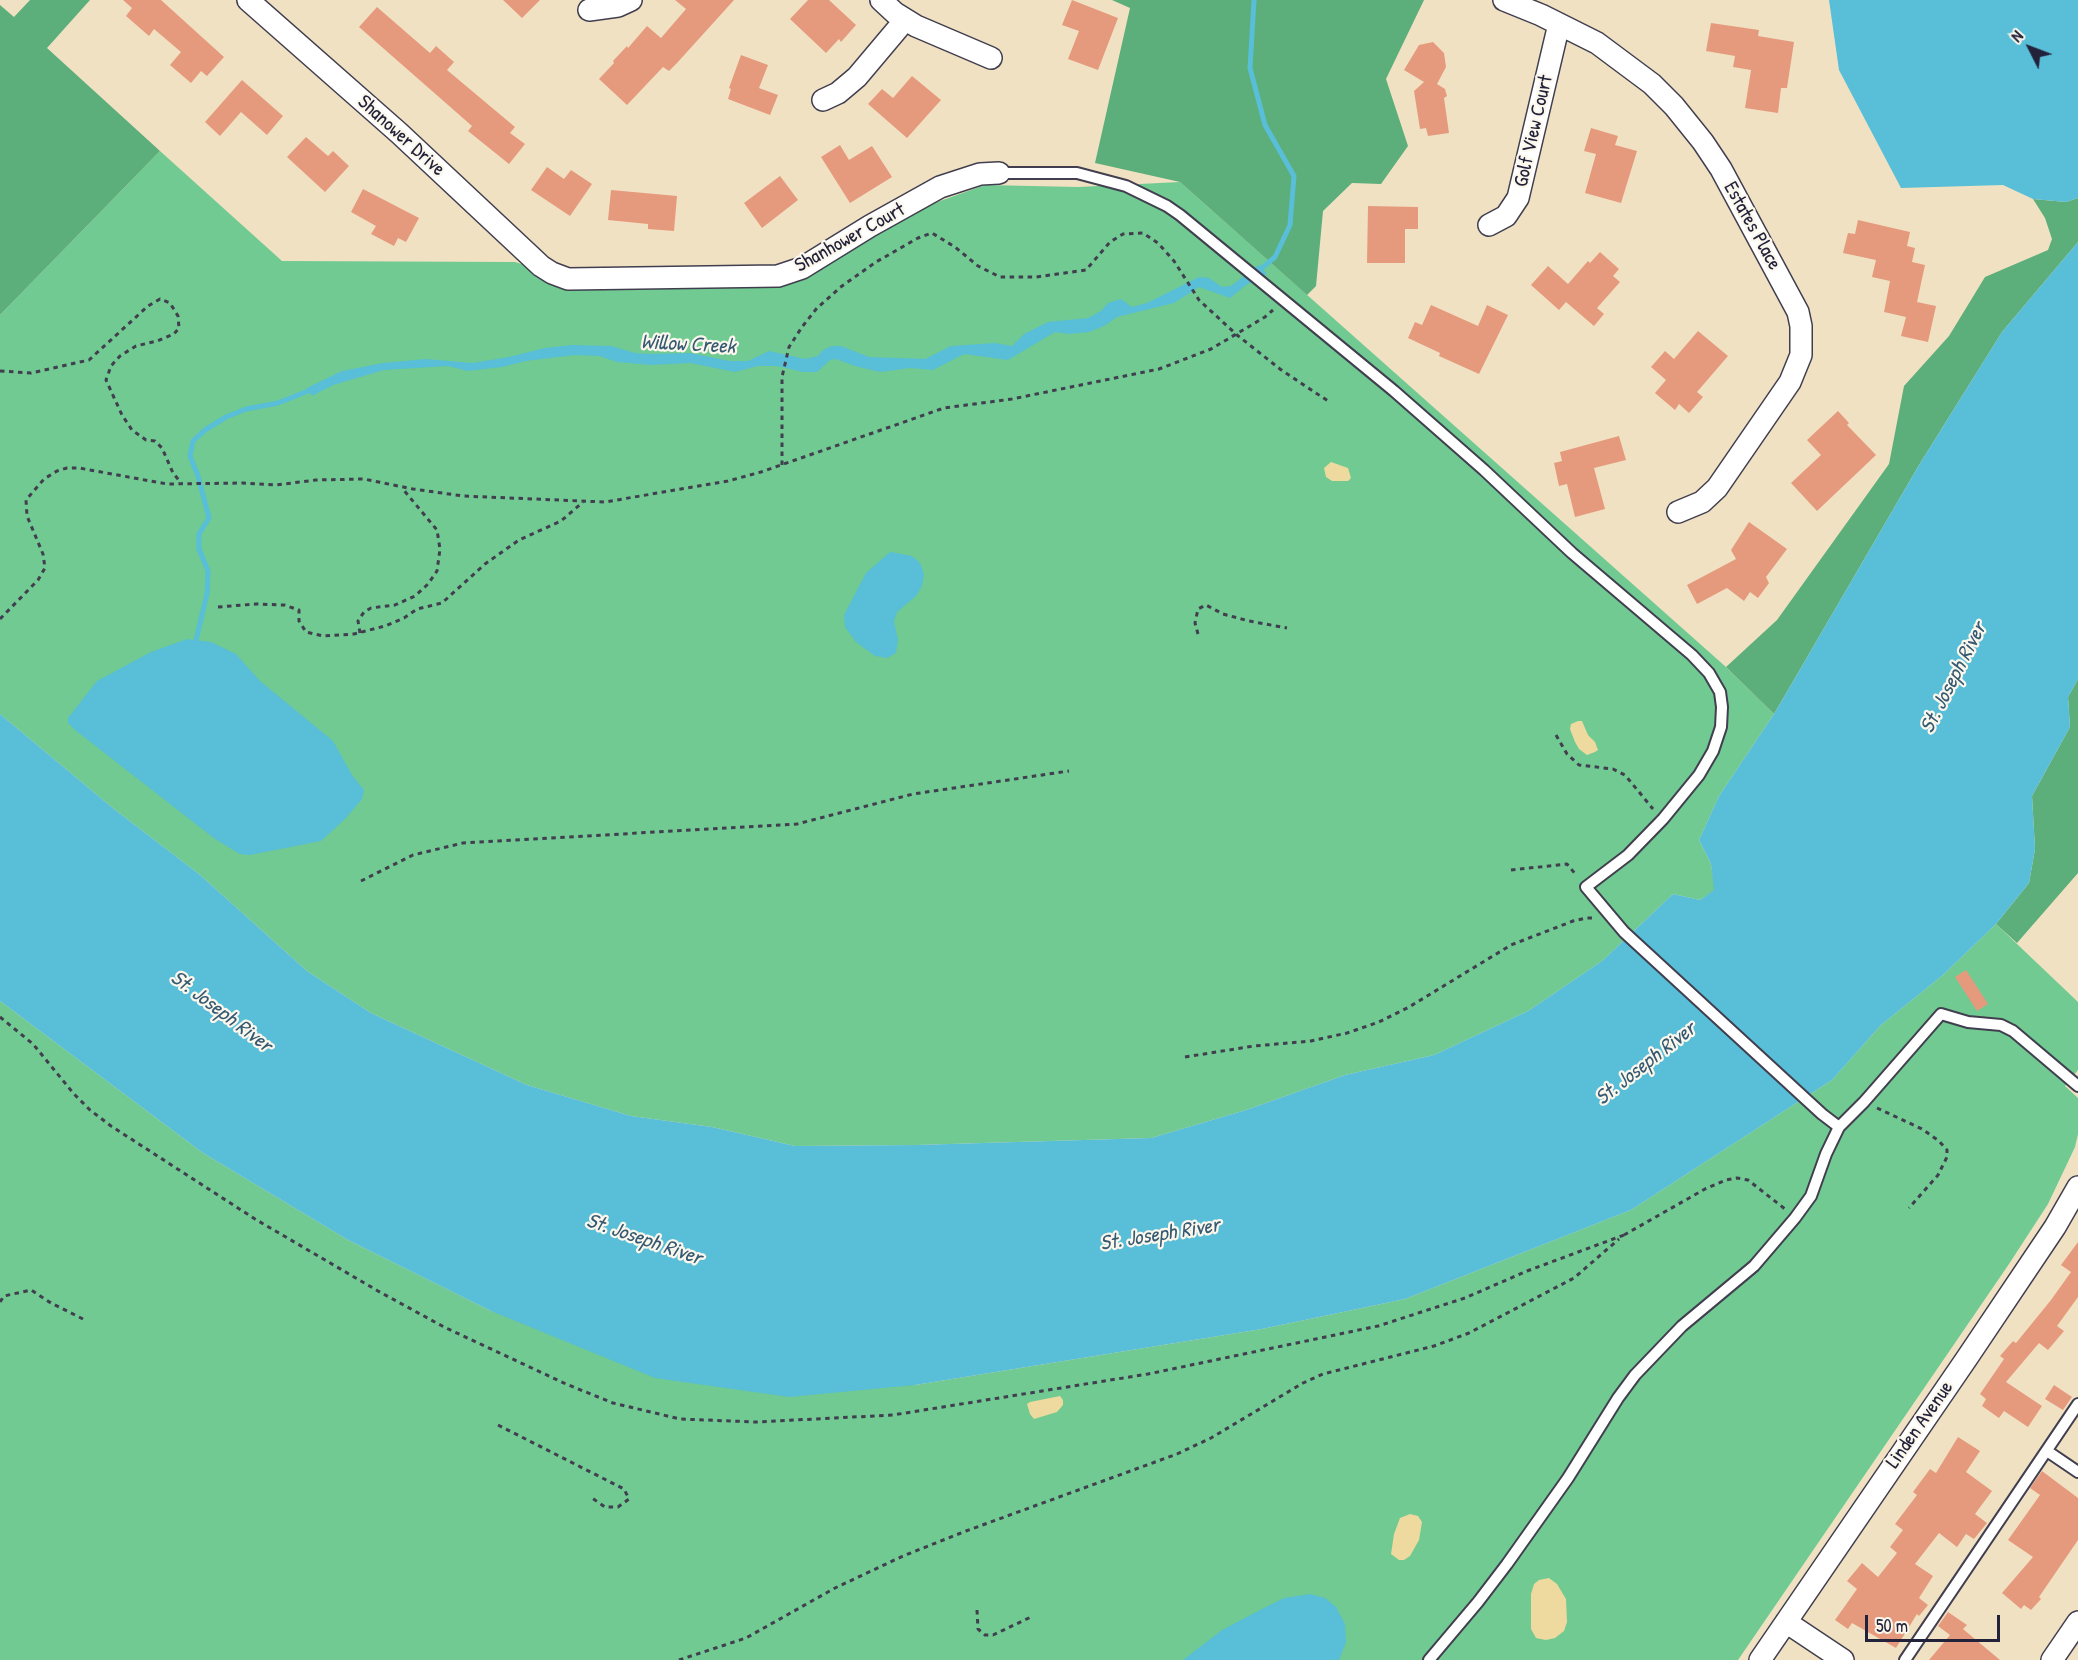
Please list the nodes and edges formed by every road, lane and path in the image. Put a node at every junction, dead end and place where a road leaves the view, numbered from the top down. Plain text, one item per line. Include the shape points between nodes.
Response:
1 (248, 0) edge
2 (631, 0) edge
3 (881, 0) edge
4 (1504, 0) edge
5 (590, 10) dead end
6 (905, 20) junction
7 (1559, 24) junction
8 (991, 58) dead end
9 (823, 100) dead end
10 (999, 173) joint
11 (1490, 225) dead end
12 (552, 273) joint
13 (1284, 301) junction
14 (1237, 335) junction
15 (0, 371) edge
16 (1328, 401) dead end
17 (782, 465) junction
18 (182, 484) junction
19 (400, 487) junction
20 (584, 501) junction
21 (1678, 512) dead end
22 (218, 607) dead end
23 (0, 619) edge
24 (1287, 628) dead end
25 (360, 633) junction
26 (1198, 634) dead end
27 (1557, 735) dead end
28 (1069, 771) dead end
29 (1663, 819) junction
30 (1511, 870) dead end
31 (361, 881) dead end
32 (1586, 887) junction
33 (1614, 920) junction
34 (0, 1017) edge
35 (1185, 1057) dead end
36 (2078, 1086) edge
37 (1864, 1102) junction
38 (1839, 1127) junction
39 (2078, 1187) edge
40 (1909, 1208) dead end
41 (1795, 1218) junction
42 (1624, 1235) junction
43 (0, 1302) edge
44 (87, 1322) dead end
45 (2078, 1404) edge
46 (498, 1425) dead end
47 (2047, 1451) junction
48 (2078, 1472) edge
49 (592, 1498) dead end
50 (977, 1610) dead end
51 (1031, 1617) dead end
52 (1785, 1622) junction
53 (2078, 1622) edge
54 (679, 1660) edge
55 (1430, 1660) edge
56 (1760, 1660) edge
57 (1843, 1660) edge
58 (1905, 1660) edge
59 (2052, 1660) edge

1 - 12 street, Shanower Drive
2 - 5 street
3 - 6 street
4 - 7 street, Estates Place
6 - 8 street
6 - 9 street via 857,77
7 - 11 street, Golf View Court via 1518,198 1506,216
7 - 21 street, Estates Place via 1598,44 1652,84 1703,142 1795,305 1801,326 1801,355 1790,382 1717,488 1702,502
10 - 12 street, Shanhower Court via 980,174 940,187 802,268 778,276 568,279
10 - 13 lane via 1077,173 1126,186 1180,215
13 - 14 path
13 - 29 lane via 1394,391 1709,673 1720,692 1721,727 1699,775
14 - 16 path
14 - 17 path via 1159,369 1012,399 944,408
14 - 17 path via 1195,295 1158,243 1143,233 1123,234 1110,242 1086,270 1036,277 1000,277 932,233 876,262 842,286 817,308 789,347 782,377
15 - 18 path via 31,372 89,360 148,306 160,299 170,303 178,316 179,328 174,334 136,346 120,356 106,380 132,429 162,448
17 - 20 path via 728,481 605,502
18 - 19 path via 276,485 364,479
18 - 23 path via 79,468 57,471 44,479 26,500 27,516 45,568
19 - 20 path via 463,496
19 - 25 path via 437,530 440,549 436,571 415,596 364,612 358,621
20 - 25 path via 561,521 519,540 493,558 442,603
22 - 25 path via 284,606 299,610 299,621 306,632 323,636
24 - 26 path via 1224,614 1206,605 1198,609
27 - 29 path via 1567,754 1579,765 1613,769 1625,775
28 - 31 path via 913,794 797,824 463,843 413,855
29 - 32 lane via 1628,855
30 - 32 path via 1567,864
32 - 33 lane
33 - 35 path via 1586,918 1511,945 1379,1022 1347,1033
33 - 38 lane
34 - 42 path via 33,1044 74,1094 111,1126 378,1291 444,1327 566,1384 613,1403 680,1419 756,1422 893,1415 1148,1374 1378,1326 1465,1298
36 - 37 lane via 2013,1031 2001,1025 1941,1014
37 - 38 lane
37 - 40 path via 1922,1129 1947,1150 1938,1175
38 - 41 lane via 1811,1196
39 - 52 street, Linden Avenue via 2030,1265
41 - 42 path via 1748,1180 1737,1178 1705,1189
41 - 55 lane via 1754,1266 1682,1326 1635,1375 1507,1564
42 - 54 path via 1574,1278 1469,1333 1434,1347 1323,1374 1177,1454 913,1552 835,1588 746,1638
43 - 44 path via 4,1296 31,1290
45 - 47 lane
46 - 49 path via 624,1489 629,1498 618,1508 605,1507
47 - 48 lane
47 - 58 lane
50 - 51 path via 978,1629 985,1635
52 - 56 street, Linden Avenue
52 - 57 street
53 - 59 street

